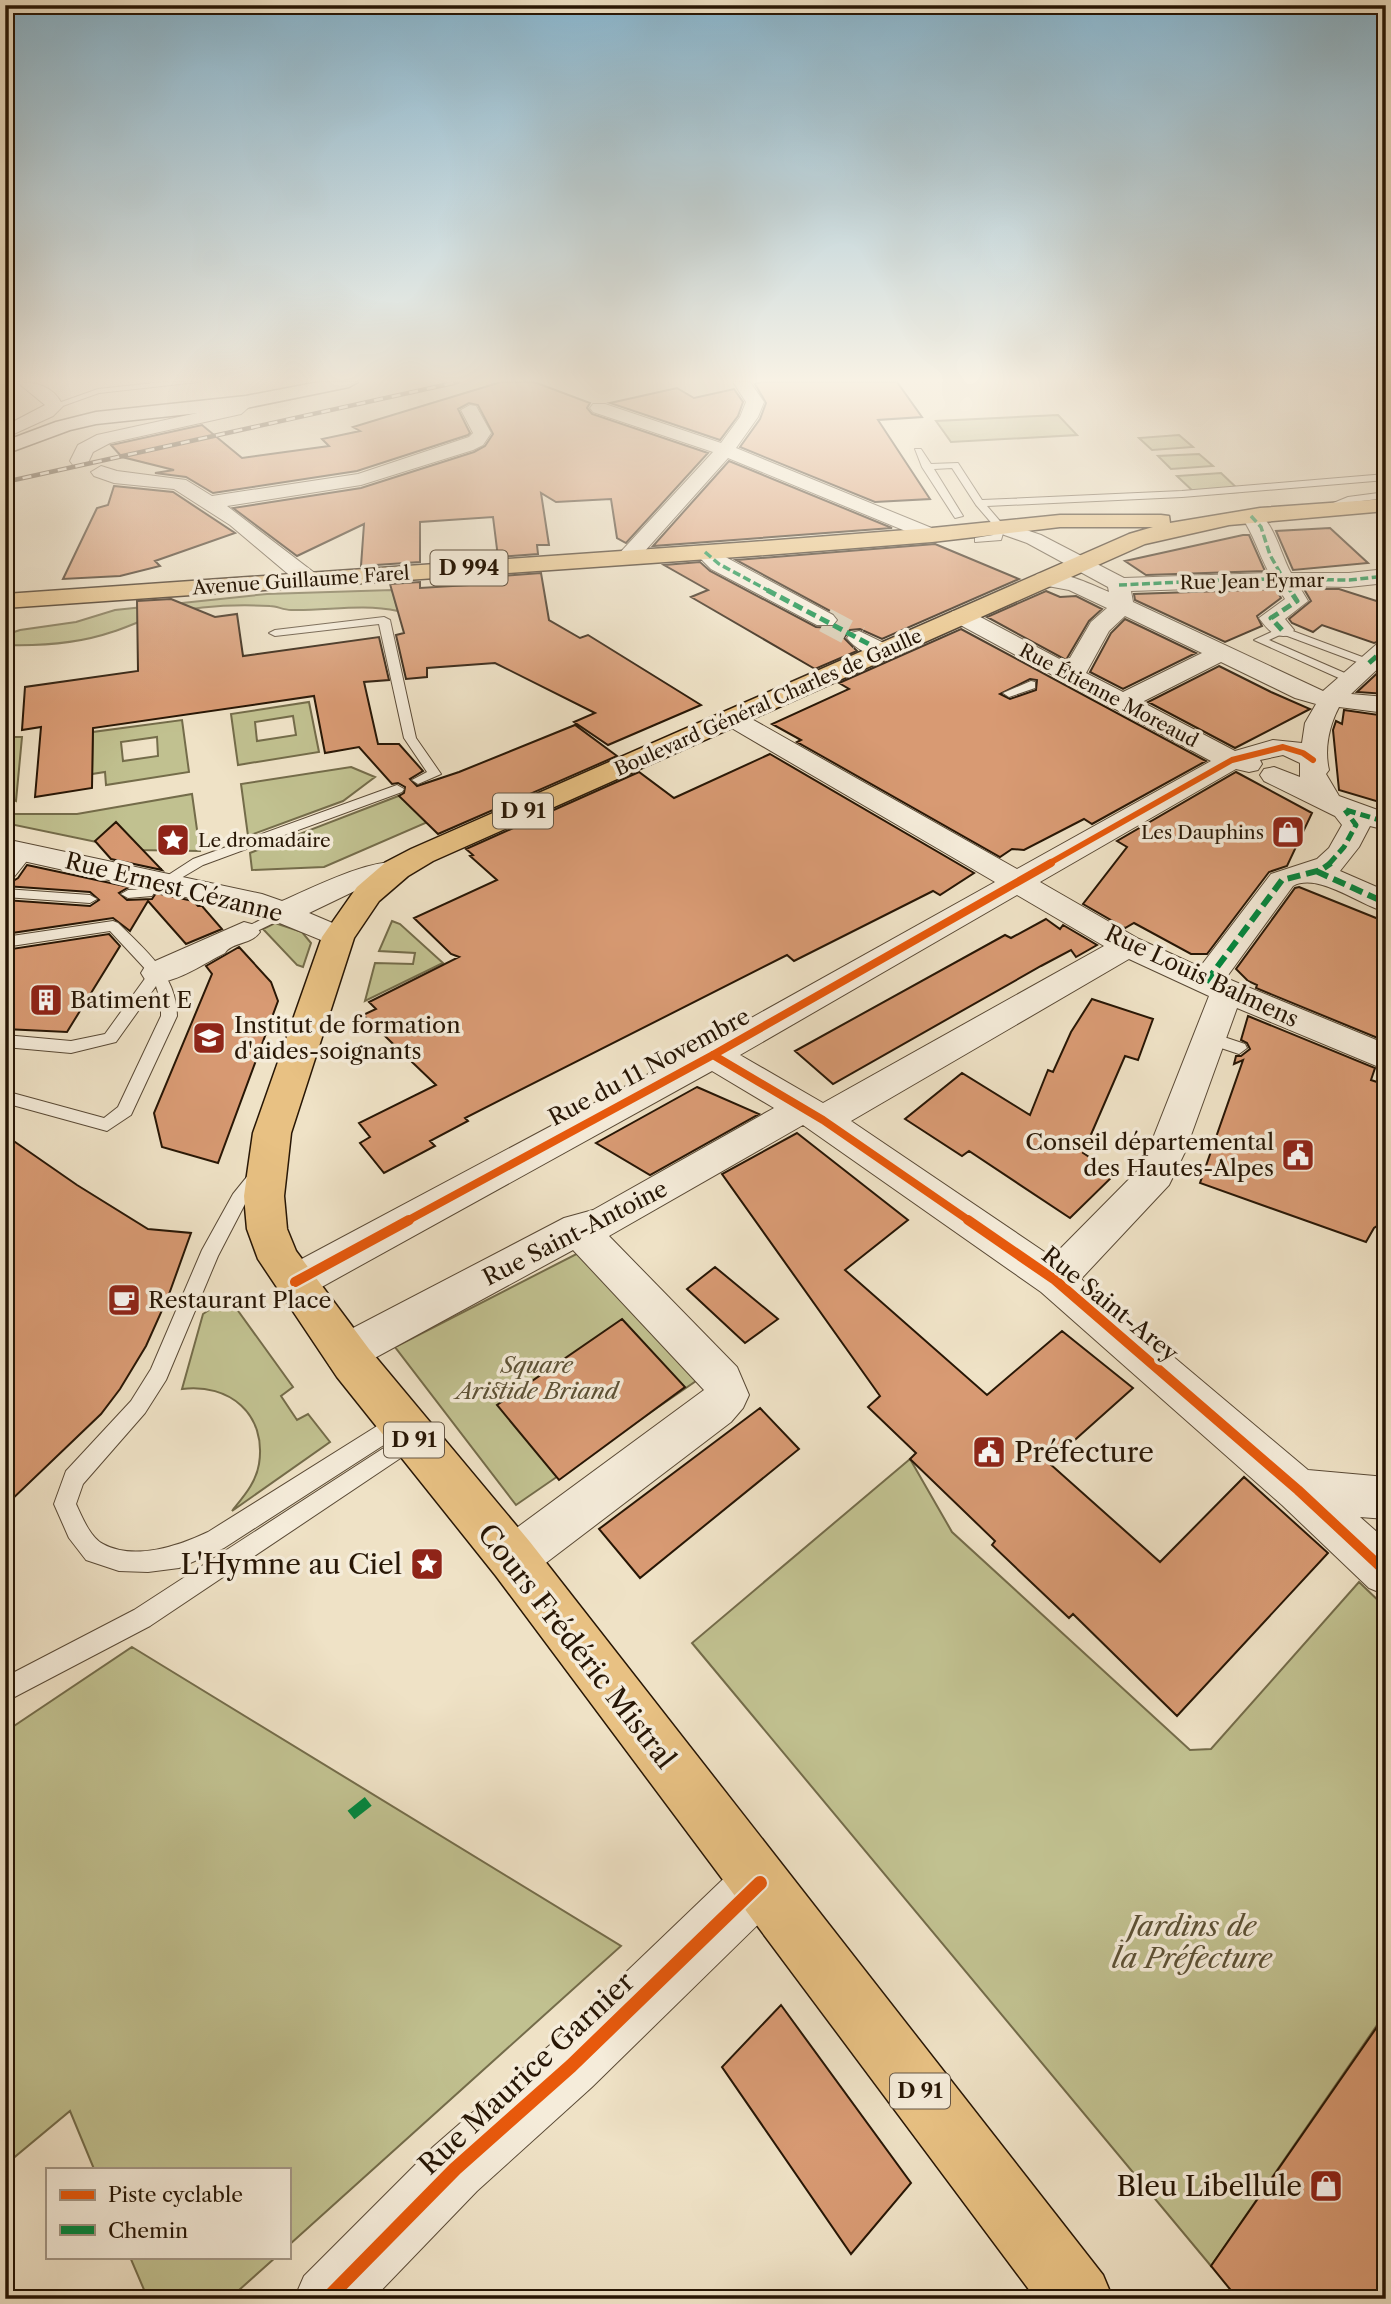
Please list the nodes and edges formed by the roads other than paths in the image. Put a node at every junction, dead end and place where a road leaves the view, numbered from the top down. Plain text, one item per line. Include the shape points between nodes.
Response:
1 (187, 490) edge
2 (294, 490) edge
3 (688, 490) edge
4 (821, 490) edge
5 (942, 490) edge
6 (970, 490) edge
7 (1234, 490) edge
8 (1386, 495) edge
9 (208, 503) junction
10 (979, 503) junction
11 (1386, 505) edge
12 (1321, 510) junction
13 (958, 516) dead end
14 (1240, 517) junction
15 (1000, 527) junction
16 (932, 535) junction
17 (979, 540) junction
18 (705, 552) junction
19 (627, 557) junction
20 (1082, 562) junction
21 (1386, 576) edge
22 (307, 579) junction
23 (1045, 579) junction
24 (1285, 579) junction
25 (1120, 596) junction
26 (5, 601) edge
27 (961, 616) junction
28 (825, 620) tunnel mouth
29 (1282, 630) junction
30 (275, 633) dead end
31 (859, 638) tunnel mouth
32 (882, 651) junction
33 (1221, 653) junction
34 (1368, 664) edge
35 (1064, 673) junction
36 (1031, 685) dead end
37 (1009, 693) dead end
38 (1331, 699) junction
39 (1123, 702) junction
40 (1383, 706) edge
41 (732, 718) junction
42 (1318, 723) junction
43 (1259, 760) junction
44 (1313, 767) junction
45 (418, 780) dead end
46 (397, 789) dead end
47 (1336, 805) junction
48 (1386, 822) edge
49 (16, 850) edge
50 (397, 869) junction
51 (1316, 871) junction
52 (5, 879) edge
53 (1019, 883) junction
54 (156, 887) junction
55 (5, 893) edge
56 (128, 894) dead end
57 (90, 899) dead end
58 (1386, 903) edge
59 (285, 912) junction
60 (338, 937) junction
61 (230, 939) joint
62 (5, 942) edge
63 (1128, 946) junction
64 (157, 973) junction
65 (1217, 986) junction
66 (5, 1041) edge
67 (713, 1055) junction
68 (1386, 1058) edge
69 (5, 1097) edge
70 (813, 1114) junction
71 (267, 1165) junction
72 (578, 1229) junction
73 (1055, 1280) junction
74 (295, 1282) junction
75 (345, 1353) junction
76 (407, 1431) junction
77 (1298, 1490) junction
78 (1386, 1498) edge
79 (513, 1559) junction
80 (1386, 1572) edge
81 (5, 1690) edge
82 (760, 1883) junction
83 (327, 2299) edge
84 (1079, 2299) edge

1 - 9 street
2 - 9 street
3 - 19 street
4 - 16 street
5 - 13 lane
6 - 10 lane
7 - 10 lane
8 - 12 lane via 1350,499
9 - 22 street
10 - 15 lane
11 - 12 main road, D 994
12 - 14 main road, D 994
14 - 15 main road, D 994
14 - 20 main road, Boulevard Général Charles de Gaulle / D 91 via 1161,531
14 - 24 street via 1261,527 1270,555
15 - 16 main road, D 994
15 - 17 lane via 997,538
15 - 20 street
16 - 17 main road
16 - 18 main road, Avenue Guillaume Farel / D 994
17 - 23 main road via 1020,554
18 - 19 main road, Avenue Guillaume Farel / D 994
18 - 28 street via 719,564
19 - 22 main road, Avenue Guillaume Farel / D 994
20 - 23 main road, Boulevard Général Charles de Gaulle / D 91
20 - 25 street via 1110,577
21 - 24 street, Rue Jean Eymar
22 - 26 main road, Avenue Guillaume Farel / D 994
23 - 25 street
23 - 27 main road, Boulevard Général Charles de Gaulle / D 91
24 - 25 street, Rue Jean Eymar
24 - 29 street via 1297,601 1271,618
25 - 33 street
25 - 35 street
27 - 32 main road, Boulevard Général Charles de Gaulle / D 91
27 - 35 street, Rue Étienne Moreaud
29 - 34 lane
29 - 34 lane via 1260,640
30 - 45 lane via 384,620 410,738 435,774
31 - 32 street
32 - 41 main road, Boulevard Général Charles de Gaulle / D 91
33 - 38 street via 1304,692
33 - 39 street
34 - 38 street
35 - 39 street, Rue Étienne Moreaud
36 - 37 lane
38 - 40 street
38 - 42 street
39 - 43 street, Rue Étienne Moreaud
41 - 50 main road, Boulevard Général Charles de Gaulle / D 91
41 - 53 street, Rue Louis Balmens
42 - 43 street, Rue du 11 Novembre
42 - 44 street
43 - 44 street via 1300,778
43 - 47 street, Rue Étienne Moreaud
43 - 53 street, Rue du 11 Novembre
44 - 47 street
46 - 54 lane via 198,862
47 - 48 street, Rue Étienne Moreaud
47 - 51 street via 1355,822 1354,828 1331,866
49 - 52 lane
49 - 54 street, Rue Ernest Cézanne
50 - 59 street via 350,881
50 - 60 main road, Boulevard Général Charles de Gaulle / D 91 via 368,894
51 - 58 street
51 - 65 street via 1282,880
53 - 63 street, Rue Louis Balmens
53 - 67 street, Rue du 11 Novembre
54 - 56 lane
54 - 59 street, Rue Ernest Cézanne
55 - 57 lane
59 - 60 street, Rue Ernest Cézanne
59 - 61 lane
60 - 71 main road, Cours Frédéric Mistral / D 91 via 272,1133
61 - 64 street
62 - 64 lane via 113,926
63 - 65 street, Rue Louis Balmens
63 - 70 street, Rue Saint-Antoine
64 - 66 lane via 110,1038 71,1047
64 - 69 lane via 171,1003 169,1016 125,1111 107,1125
65 - 68 street, Rue Louis Balmens
65 - 73 street via 1224,1043 1156,1175
67 - 70 street, Rue Saint-Arey
67 - 74 street, Rue du 11 Novembre
70 - 72 street, Rue Saint-Antoine via 604,1222
70 - 73 street, Rue Saint-Arey
71 - 74 main road, Cours Frédéric Mistral / D 91 via 267,1229
71 - 76 lane via 239,1199 209,1255 159,1374 138,1407 74,1478 65,1504 78,1531 94,1552 119,1560 179,1557
72 - 75 street, Rue Saint-Antoine
72 - 79 street via 722,1380 728,1395
73 - 77 street, Rue Saint-Arey
74 - 75 main road, Cours Frédéric Mistral / D 91
75 - 76 main road, Cours Frédéric Mistral / D 91
76 - 79 main road, Cours Frédéric Mistral / D 91
76 - 81 lane via 142,1618
77 - 78 street
77 - 80 street, Rue Saint-Arey
79 - 82 main road, Cours Frédéric Mistral / D 91
82 - 83 street, Rue Maurice Garnier via 570,2066 455,2169
82 - 84 main road, Cours Frédéric Mistral / D 91

